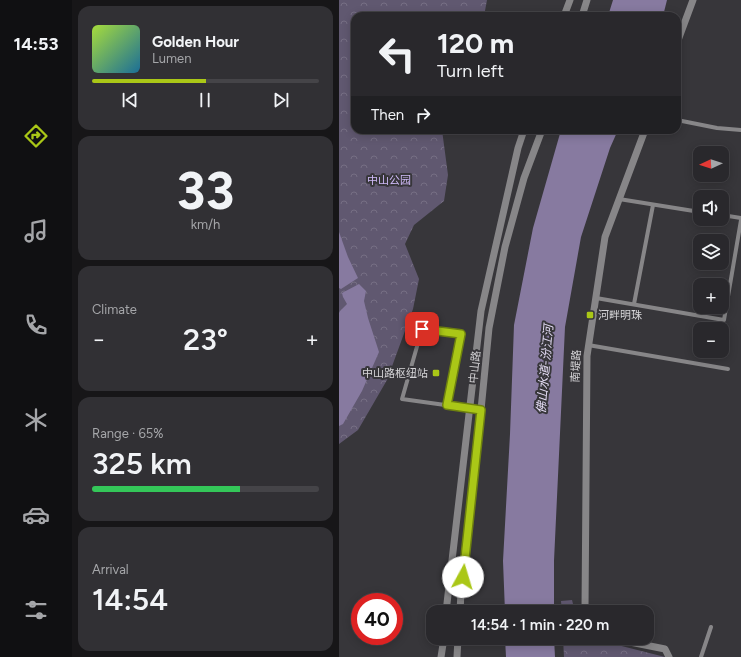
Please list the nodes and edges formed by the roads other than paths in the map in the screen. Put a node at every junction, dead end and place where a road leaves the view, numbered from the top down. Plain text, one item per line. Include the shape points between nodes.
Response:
1 (570, 0) edge
2 (587, 0) edge
3 (693, 0) edge
4 (566, 12) edge
5 (583, 12) edge
6 (681, 32) edge
7 (681, 121) edge
8 (741, 130) edge
9 (523, 134) edge
10 (540, 134) edge
11 (643, 134) edge
12 (619, 199) junction
13 (653, 205) junction
14 (693, 211) edge
15 (729, 216) edge
16 (741, 219) edge
17 (596, 298) junction
18 (634, 304) junction
19 (588, 346) junction
20 (728, 369) dead end
21 (447, 405) junction
22 (470, 408) junction
23 (481, 410) junction
24 (448, 605) edge
25 (460, 605) edge
26 (585, 605) edge
27 (711, 627) dead end
28 (443, 645) edge
29 (458, 645) edge
30 (643, 645) edge
31 (441, 657) edge
32 (457, 657) edge
33 (669, 657) edge
34 (701, 657) edge

1 - 4 street
2 - 5 street
3 - 6 street
7 - 8 street
9 - 22 street, 中山路 via 518,148 481,311
10 - 23 street, 中山路 via 524,178 505,247 489,328
11 - 12 street, 南堤路
12 - 13 street
12 - 17 street, 南堤路 via 605,237
13 - 14 street
13 - 18 street
15 - 16 street
16 - 18 street via 724,320
17 - 18 street
17 - 19 street, 南堤路
19 - 20 street
19 - 26 street, 南堤路
21 - 21 street via 461,334 422,329 402,399
21 - 22 street
22 - 23 street
22 - 24 street, 中山路
23 - 25 street, 中山路
27 - 34 street
28 - 31 street
29 - 32 street
30 - 33 street via 665,650

